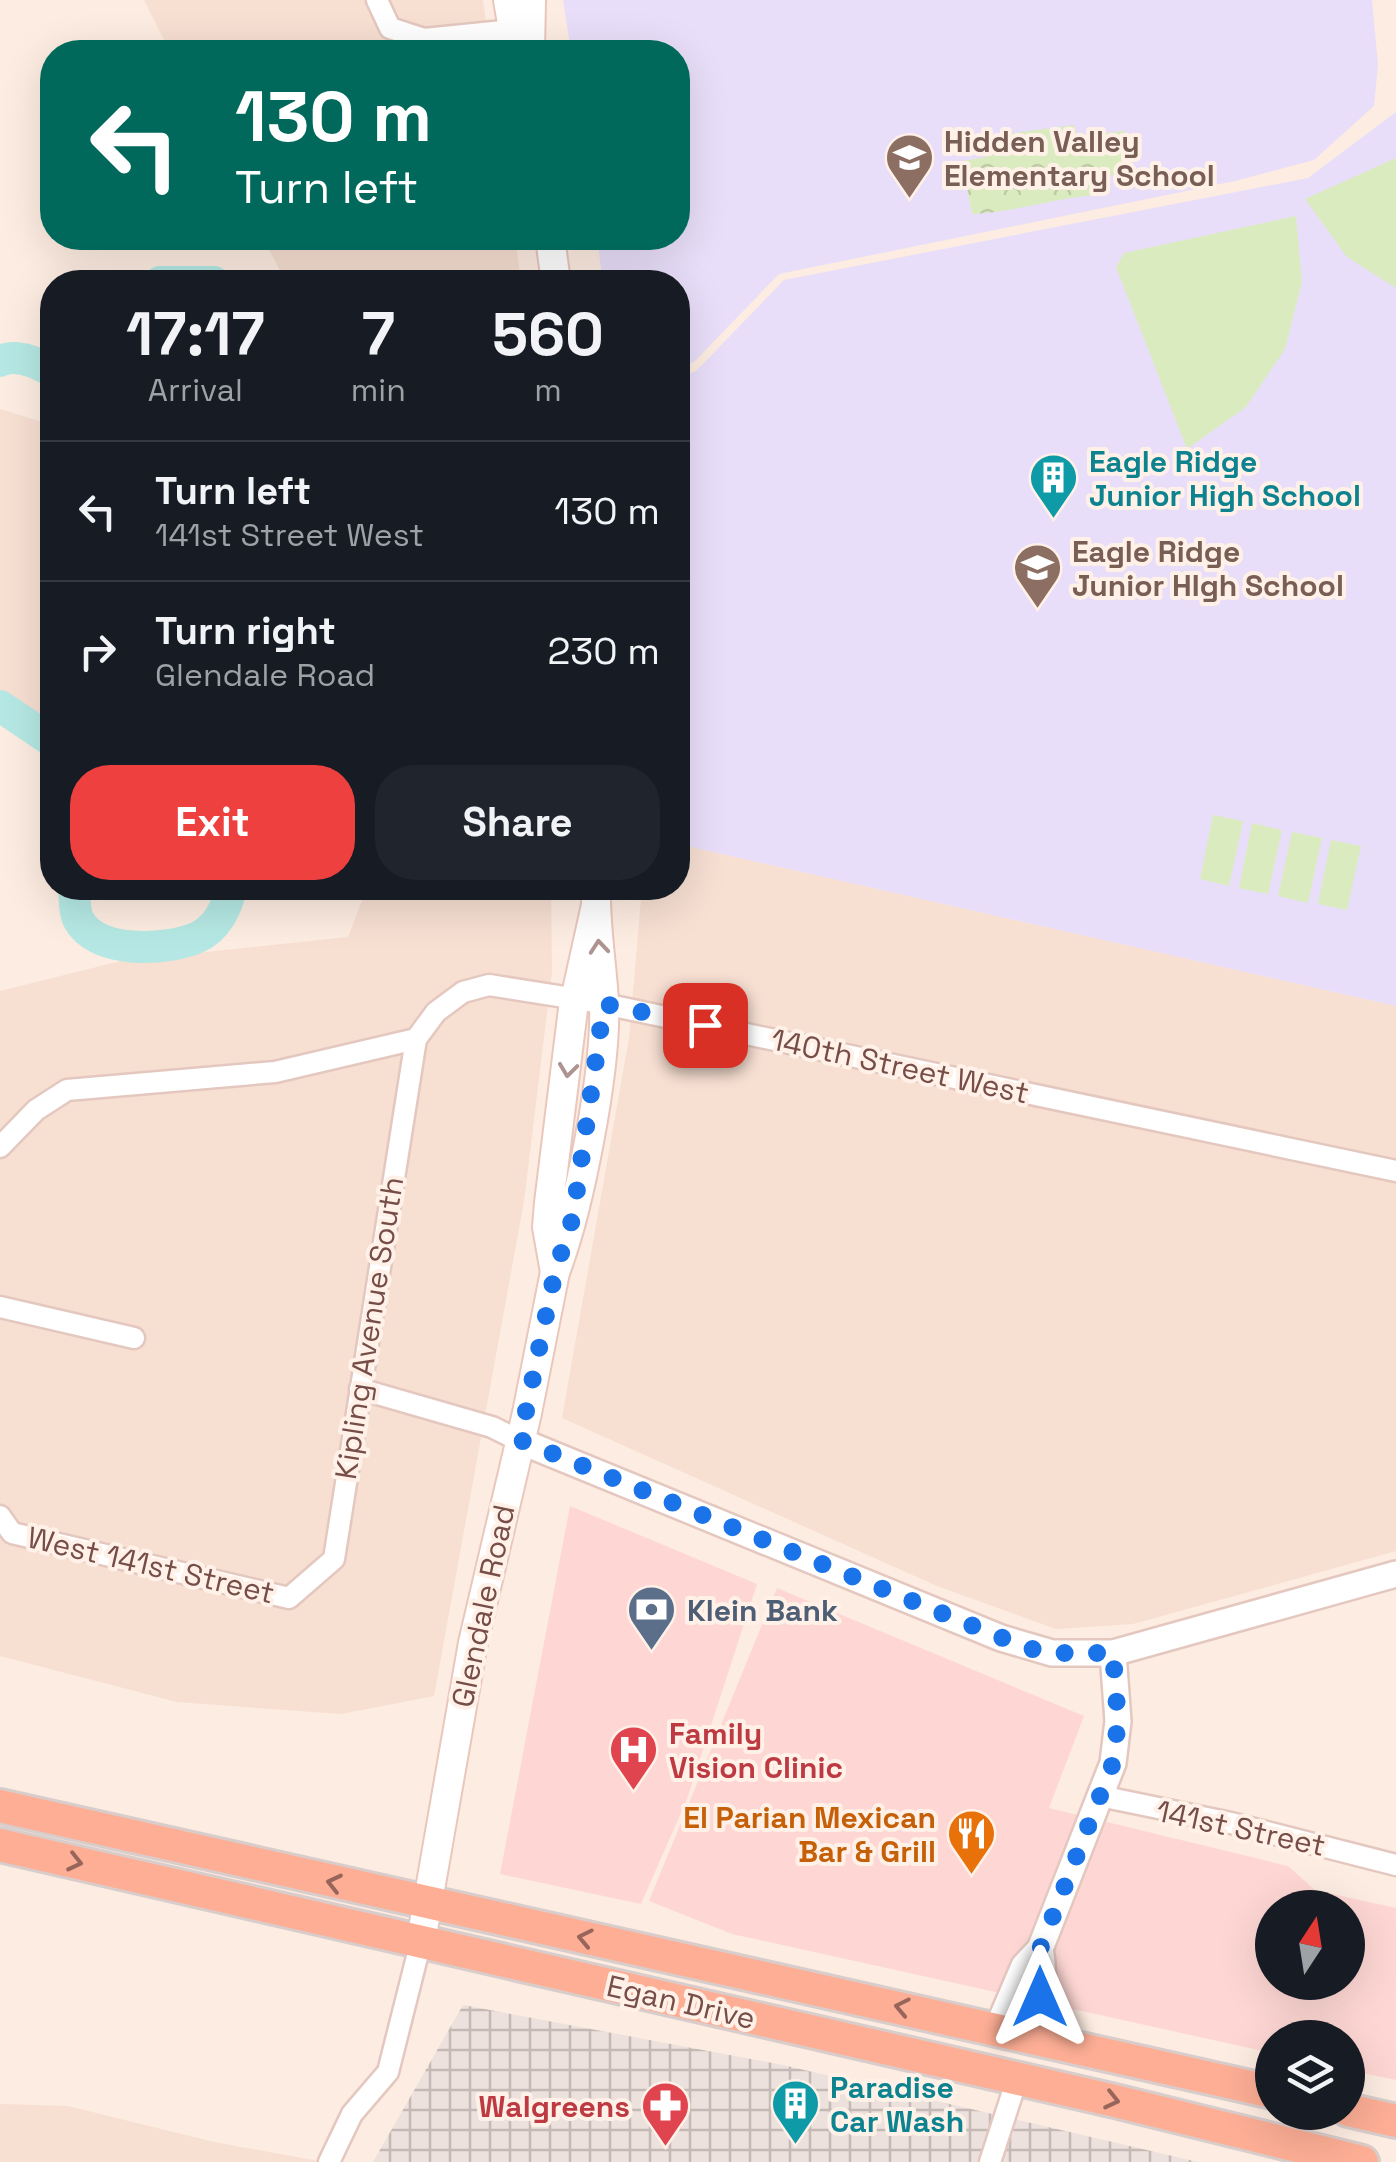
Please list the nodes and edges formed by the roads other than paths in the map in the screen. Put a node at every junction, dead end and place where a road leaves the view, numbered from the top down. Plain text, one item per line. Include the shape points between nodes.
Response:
1 (377, 0) edge
2 (508, 0) edge
3 (532, 0) edge
4 (473, 40) edge
5 (522, 40) edge
6 (522, 40) edge
7 (595, 900) edge
8 (596, 900) edge
9 (575, 998) junction
10 (604, 1004) junction
11 (416, 1039) junction
12 (0, 1148) edge
13 (1396, 1171) edge
14 (555, 1272) junction
15 (0, 1307) edge
16 (134, 1338) dead end
17 (360, 1389) junction
18 (520, 1440) junction
19 (6, 1524) edge
20 (1396, 1574) edge
21 (289, 1598) joint
22 (1113, 1653) junction
23 (1100, 1796) junction
24 (0, 1806) edge
25 (0, 1845) edge
26 (1391, 1859) edge
27 (428, 1904) junction
28 (422, 1941) junction
29 (695, 2006) junction
30 (1012, 2031) junction
31 (1017, 2079) junction
32 (1255, 2091) edge
33 (1255, 2093) edge
34 (1365, 2114) edge
35 (1396, 2121) edge
36 (330, 2162) edge
37 (990, 2162) edge
38 (1362, 2162) edge

1 - 4 street via 390,28 424,39
2 - 5 main road
3 - 6 main road
7 - 9 main road, Glendale Road
10 -> 8 main road, Glendale Road
9 - 10 street, 140th Street West
9 - 11 street, 140th Street West via 489,985 463,992
9 -> 14 main road, Glendale Road via 548,1215
10 - 13 street, 140th Street West
10 - 14 main road, Glendale Road via 573,1217
11 - 12 street via 274,1072 66,1090
11 - 17 street, Kipling Avenue South
14 - 18 main road, Glendale Road
15 - 16 street
17 - 18 street
17 - 21 street, Kipling Avenue South via 334,1559
18 - 22 street via 1027,1648
18 - 27 main road, Glendale Road via 476,1624
19 - 21 street, West 141st Street
20 - 22 street
22 - 23 street via 1117,1744
23 - 26 street, 141st Street
23 - 30 street via 1040,1949 1045,1972 1036,2018
27 -> 24 highway, Egan Drive
25 -> 28 highway, Egan Drive
27 - 28 main road, Glendale Road
30 -> 27 highway, Egan Drive
28 - 29 highway, Egan Drive
28 - 36 street via 388,2072 352,2114
29 - 30 highway via 975,2047 1007,2046
29 - 31 highway, Egan Drive
30 - 32 highway, Egan Drive
31 - 33 highway via 1039,2061
31 - 37 street
31 -> 38 highway, Egan Drive
34 - 35 highway

